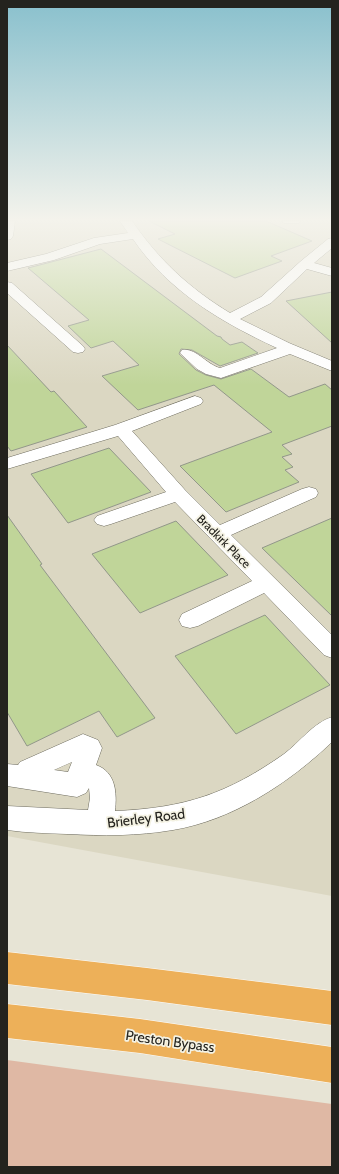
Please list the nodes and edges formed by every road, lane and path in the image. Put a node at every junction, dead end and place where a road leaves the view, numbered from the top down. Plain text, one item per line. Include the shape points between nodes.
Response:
1 (171, 276) edge
2 (292, 276) edge
3 (7, 286) edge
4 (266, 300) junction
5 (277, 310) dead end
6 (231, 318) junction
7 (289, 348) junction
8 (78, 349) dead end
9 (187, 353) dead end
10 (332, 366) edge
11 (195, 401) dead end
12 (120, 429) junction
13 (7, 464) edge
14 (309, 493) dead end
15 (178, 494) junction
16 (104, 520) dead end
17 (217, 534) junction
18 (267, 583) junction
19 (190, 620) dead end
20 (332, 649) edge
21 (332, 727) edge
22 (15, 776) edge
23 (7, 818) edge
24 (100, 824) junction
25 (7, 968) edge
26 (332, 1008) edge
27 (7, 1021) edge
28 (332, 1065) edge

1 - 6 street via 206,303
2 - 4 street
3 - 8 street
4 - 5 street
4 - 6 street
6 - 7 street
7 - 9 street via 221,373 212,372
7 - 10 street
11 - 12 street
12 - 13 street
12 - 15 street, Bradkirk Place
14 - 17 street
15 - 16 street
15 - 17 street, Bradkirk Place
17 - 18 street, Bradkirk Place
18 - 19 street
18 - 20 street, Bradkirk Place
21 - 24 street, Brierley Road via 294,761 240,795 207,809 174,818
22 - 24 street via 77,785 81,772 95,775 100,779 104,791
23 - 24 street, Brierley Road
25 - 26 highway
27 - 28 highway, Preston Bypass via 140,1036

